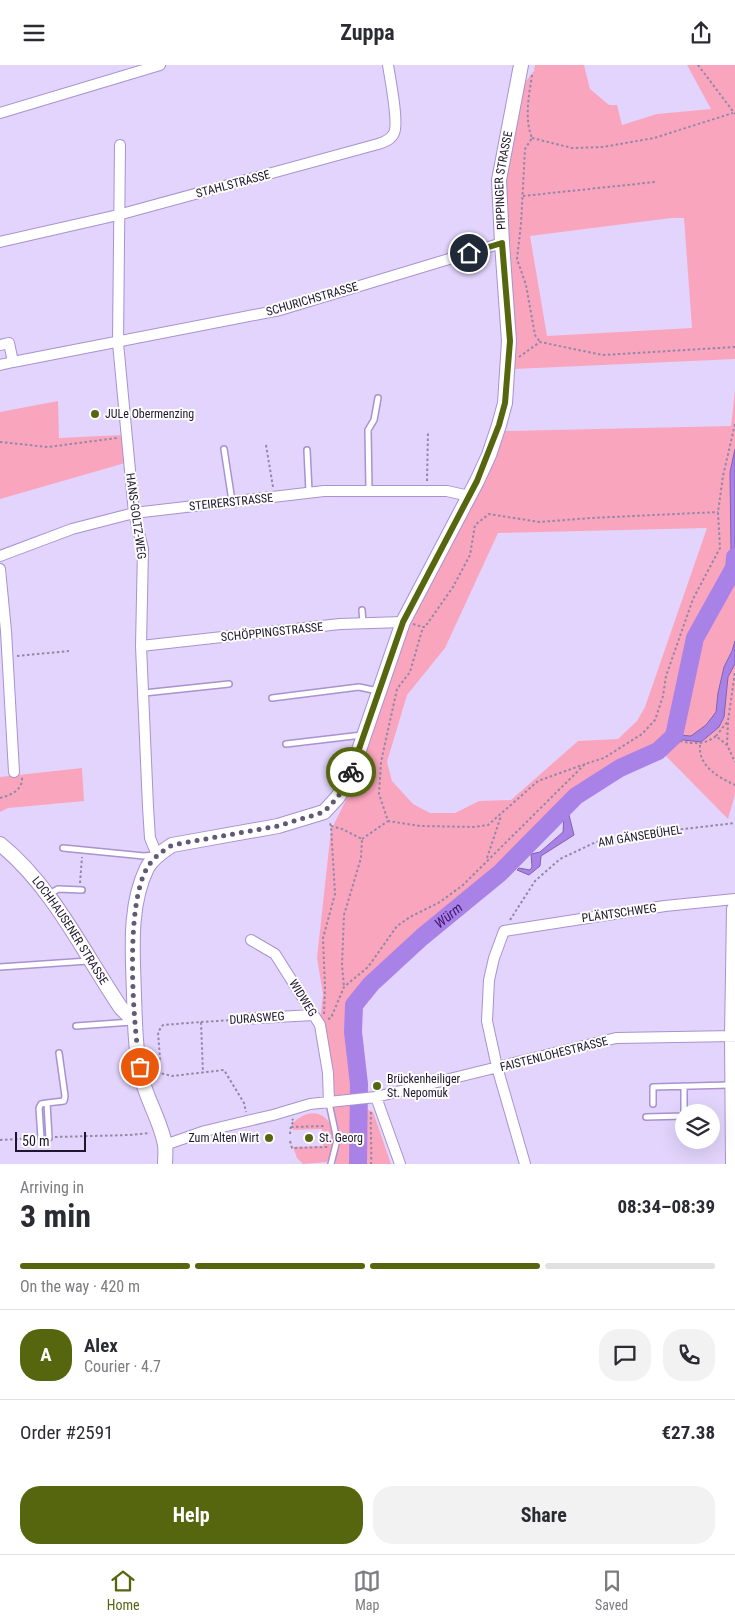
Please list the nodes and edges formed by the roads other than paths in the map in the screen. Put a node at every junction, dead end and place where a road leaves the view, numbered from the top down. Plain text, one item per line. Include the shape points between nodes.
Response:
1 (160, 65) edge
2 (388, 65) edge
3 (144, 68) edge
4 (526, 68) edge
5 (0, 113) edge
6 (120, 145) dead end
7 (118, 215) junction
8 (0, 242) edge
9 (502, 243) junction
10 (118, 343) junction
11 (0, 345) edge
12 (13, 362) junction
13 (0, 365) edge
14 (378, 398) dead end
15 (224, 449) dead end
16 (307, 450) dead end
17 (369, 490) junction
18 (309, 493) junction
19 (469, 496) junction
20 (232, 501) junction
21 (134, 513) junction
22 (0, 556) edge
23 (0, 569) edge
24 (362, 610) dead end
25 (403, 622) junction
26 (362, 623) junction
27 (3, 632) edge
28 (141, 647) junction
29 (229, 684) dead end
30 (378, 691) junction
31 (144, 693) junction
32 (272, 699) dead end
33 (364, 735) junction
34 (286, 744) dead end
35 (14, 771) road end
36 (0, 844) edge
37 (63, 848) dead end
38 (157, 855) junction
39 (81, 890) road end
40 (47, 895) junction
41 (735, 899) edge
42 (735, 903) edge
43 (251, 940) dead end
44 (91, 960) junction
45 (0, 967) edge
46 (313, 1015) junction
47 (241, 1019) road end
48 (135, 1022) junction
49 (76, 1026) dead end
50 (732, 1036) edge
51 (59, 1053) dead end
52 (497, 1067) junction
53 (731, 1085) junction
54 (684, 1086) junction
55 (371, 1097) junction
56 (46, 1103) junction
57 (329, 1103) junction
58 (653, 1104) dead end
59 (684, 1104) edge
60 (675, 1116) edge
61 (646, 1117) dead end
62 (41, 1138) road end
63 (49, 1138) road end
64 (163, 1138) junction
65 (166, 1164) edge
66 (331, 1164) edge
67 (400, 1164) edge
68 (525, 1164) edge
69 (731, 1164) edge

1 - 3 street
2 - 7 street, STAHLSTRASSE via 395,117 395,132 389,140
3 - 5 street
4 - 9 main road, PIPPINGER STRASSE via 499,179
6 - 7 street, HANS-GOLTZ-WEG
7 - 8 street, STAHLSTRASSE
7 - 10 street, HANS-GOLTZ-WEG
9 - 10 street, SCHURICHSTRASSE via 280,310
9 - 19 main road, PIPPINGER STRASSE via 510,341 505,403 489,455
10 - 12 street, SCHURICHSTRASSE
10 - 21 street, HANS-GOLTZ-WEG
11 - 12 street via 9,343
12 - 13 street, SCHURICHSTRASSE
14 - 17 lane via 374,420 368,430
15 - 20 lane
16 - 18 lane
17 - 18 street, STEIRERSTRASSE
17 - 19 street, STEIRERSTRASSE via 447,491
18 - 20 street, STEIRERSTRASSE
19 - 25 main road, PIPPINGER STRASSE
20 - 21 street, STEIRERSTRASSE
21 - 22 street, STEIRERSTRASSE via 72,529
21 - 28 street, HANS-GOLTZ-WEG via 143,549
23 - 27 street
24 - 26 lane
25 - 26 street, SCHÖPPINGSTRASSE
25 - 30 main road, PIPPINGER STRASSE
26 - 28 street, SCHÖPPINGSTRASSE
27 - 35 street
28 - 31 street, HANS-GOLTZ-WEG
29 - 31 lane
30 - 32 lane via 359,687
30 - 33 main road, PIPPINGER STRASSE
31 - 38 street, HANS-GOLTZ-WEG via 150,838
33 - 34 lane
33 - 38 main road, PIPPINGER STRASSE via 348,782 324,812 278,826 172,845
36 - 40 main road, LOCHHAUSENER STRASSE via 27,869
37 - 38 lane
38 - 48 main road via 148,866 136,901 133,952
39 - 40 lane via 58,889
40 - 44 main road, LOCHHAUSENER STRASSE
41 - 52 street, PLÄNTSCHWEG via 665,906 504,931 494,958 487,1001 487,1021
42 - 50 street via 732,909
43 - 46 street, WIDWEG via 275,954
44 - 45 lane
44 - 48 main road, LOCHHAUSENER STRASSE via 121,1008
46 - 47 street, DURASWEG
46 - 57 street, WIDWEG via 320,1025
48 - 49 lane
48 - 64 main road via 140,1073
50 - 52 street, FAISTENLOHESTRASSE via 616,1038
50 - 53 street
51 - 56 lane via 64,1101
52 - 55 street, FAISTENLOHESTRASSE
52 - 68 street
53 - 54 lane
53 - 69 street
54 - 58 lane via 653,1087
54 - 59 lane
55 - 57 street, FAISTENLOHESTRASSE
55 - 67 street
56 - 62 lane via 39,1108
56 - 63 lane
57 - 64 street, FAISTENLOHESTRASSE via 310,1104 205,1131
57 - 66 lane via 337,1140
60 - 61 lane
64 - 65 main road

